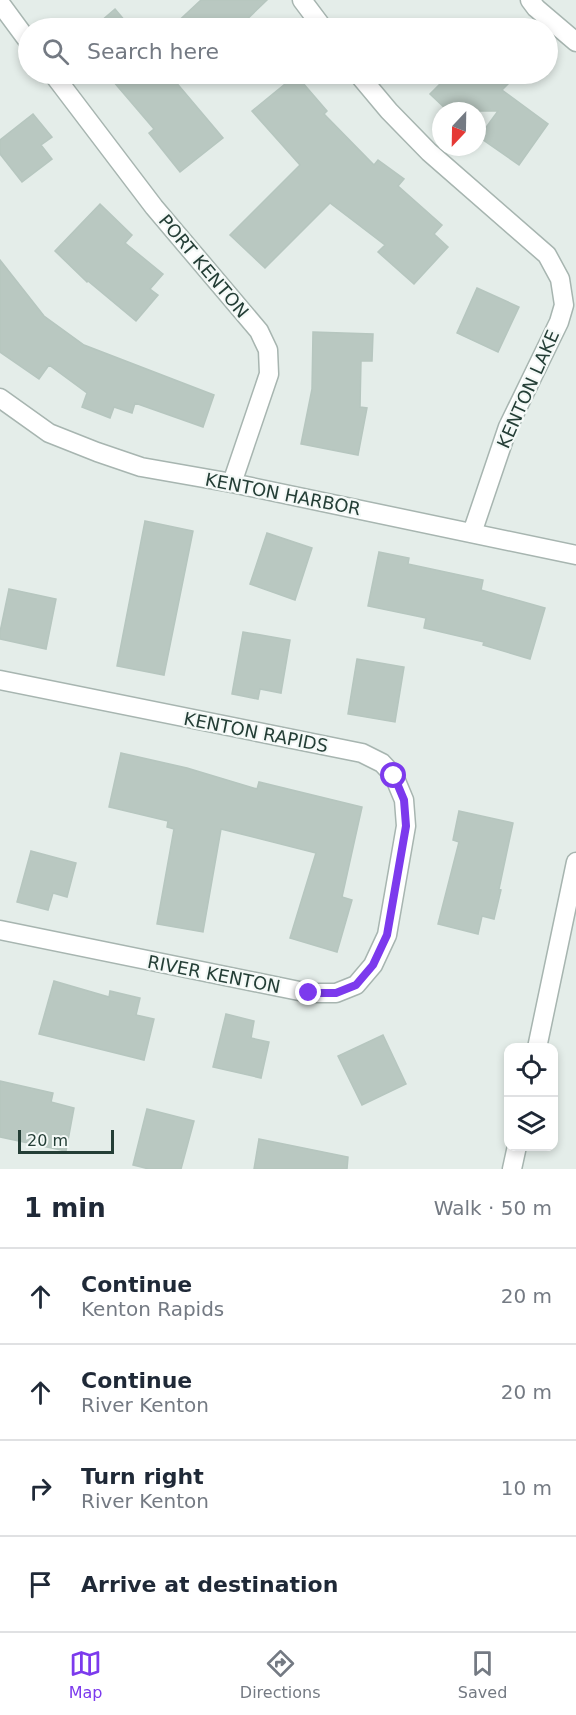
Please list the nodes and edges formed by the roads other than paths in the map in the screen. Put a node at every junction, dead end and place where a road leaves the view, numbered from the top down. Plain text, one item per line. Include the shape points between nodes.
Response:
1 (302, 0) edge
2 (530, 0) edge
3 (0, 3) edge
4 (316, 18) edge
5 (548, 18) edge
6 (18, 27) edge
7 (558, 27) edge
8 (576, 42) edge
9 (61, 84) edge
10 (366, 84) edge
11 (1, 401) edge
12 (232, 483) junction
13 (472, 533) junction
14 (576, 555) edge
15 (0, 680) edge
16 (576, 862) edge
17 (396, 886) joint
18 (0, 930) edge
19 (538, 1043) edge
20 (515, 1151) edge
21 (512, 1169) edge

1 - 4 street
2 - 5 street
3 - 6 street
7 - 8 street
9 - 12 street, PORT KENTON via 154,207 259,331 268,350 269,374
10 - 13 street, KENTON LAKE via 429,152 547,255 560,279 564,305 559,321 508,427
11 - 12 street, KENTON HARBOR via 49,433 97,452 141,467
12 - 13 street, KENTON HARBOR
13 - 14 street, KENTON HARBOR
15 - 17 street, KENTON RAPIDS via 362,753 382,763 394,776 404,800 406,826
16 - 19 street
17 - 18 street, RIVER KENTON via 387,935 373,965 356,985 336,993 309,993
20 - 21 street

